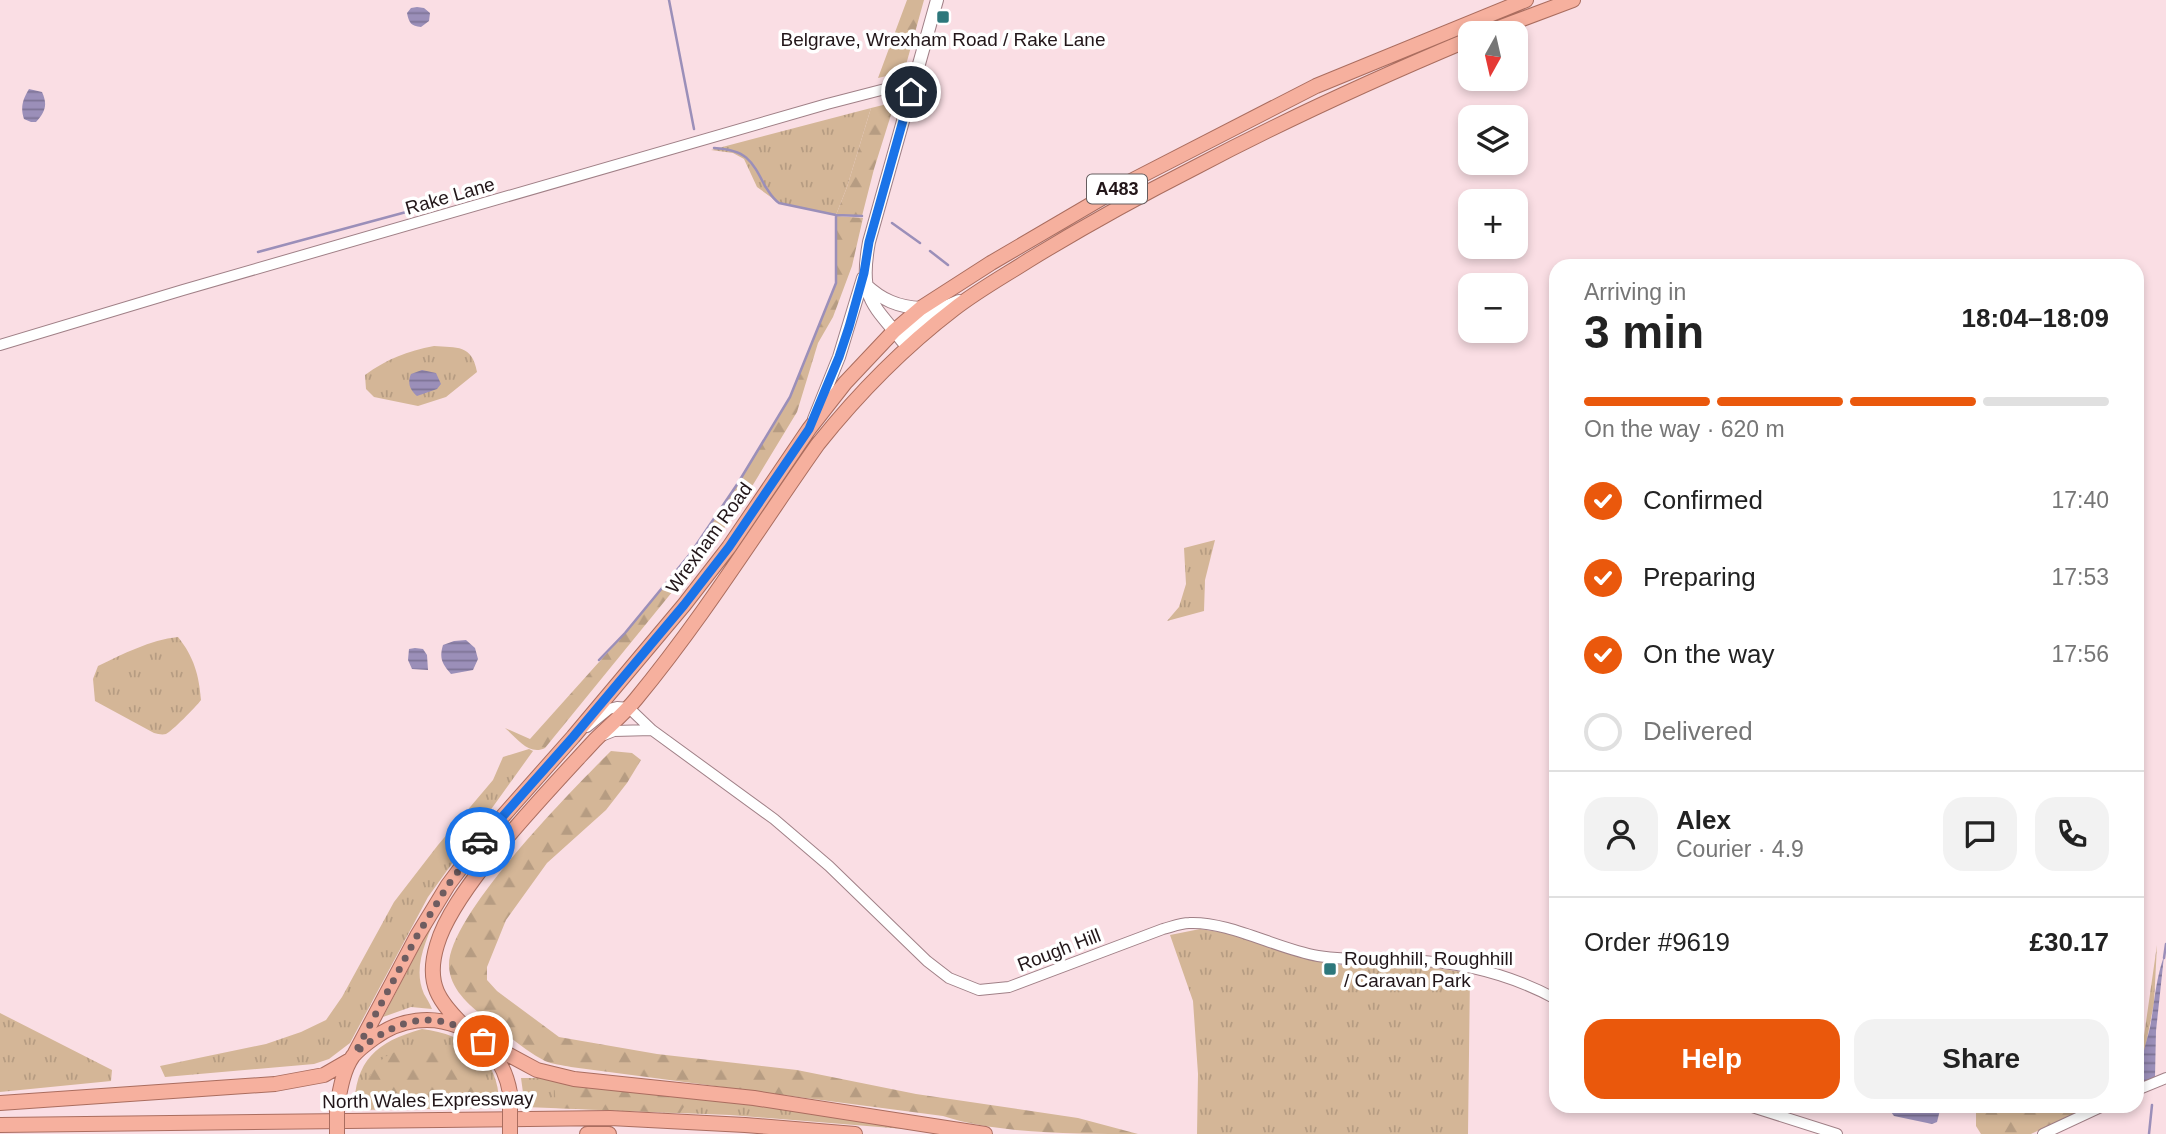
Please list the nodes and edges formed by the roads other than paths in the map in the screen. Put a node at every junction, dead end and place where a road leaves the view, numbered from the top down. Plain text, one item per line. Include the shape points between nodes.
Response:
1 (937, 0) edge
2 (1526, 0) edge
3 (1573, 0) edge
4 (1517, 21) edge
5 (1458, 44) edge
6 (911, 92) junction
7 (865, 279) junction
8 (921, 308) junction
9 (901, 339) junction
10 (0, 345) edge
11 (809, 429) junction
12 (629, 708) junction
13 (652, 730) junction
14 (573, 737) junction
15 (598, 737) junction
16 (1549, 996) edge
17 (466, 1028) junction
18 (483, 1041) junction
19 (353, 1057) junction
20 (2162, 1079) edge
21 (2144, 1087) edge
22 (0, 1103) edge
23 (1771, 1113) edge
24 (2088, 1113) edge
25 (0, 1125) edge
26 (337, 1134) edge
27 (510, 1134) edge
28 (587, 1134) edge
29 (609, 1134) edge
30 (855, 1134) edge
31 (985, 1134) edge
32 (1837, 1134) edge
33 (2043, 1134) edge

1 - 6 main road
2 - 8 highway, A483 via 1315,86 1119,188
3 - 4 highway
5 - 9 highway, A483 via 1338,97 1136,197
6 - 7 main road via 869,242
6 - 10 street, Rake Lane via 885,89 827,104
7 - 8 main road via 883,299
7 - 9 main road via 872,305
7 - 11 main road
8 - 9 highway, A483
9 - 11 highway, Wrexham Road / A483 via 845,383
9 - 12 highway, Wrexham Road / A483 via 818,444 673,653
11 - 14 highway, Wrexham Road / A483 via 729,547
12 - 13 street, Rough Hill
12 - 14 street via 610,709
12 - 15 highway, Wrexham Road / A483
13 - 15 street via 614,730
13 - 16 street, Rough Hill via 830,866 927,961 949,978 979,990 1009,987 1188,923 1215,925 1339,959 1470,967
14 - 19 highway, Wrexham Road / A483 via 448,885
15 - 17 highway, Wrexham Road / A483 via 516,825 467,888 437,942 434,985 439,999
17 - 18 highway, Wrexham Road
17 - 19 highway via 447,1022 410,1021 379,1034
18 - 27 highway, bridge via 507,1079
18 - 31 highway via 537,1070 575,1079 754,1098
19 - 22 highway via 324,1074 275,1084
19 - 26 highway, Wrexham Road, bridge via 337,1107
20 - 21 street
23 - 32 street
24 - 33 street
25 - 30 highway, North Wales Expressway via 610,1118
28 - 29 highway

